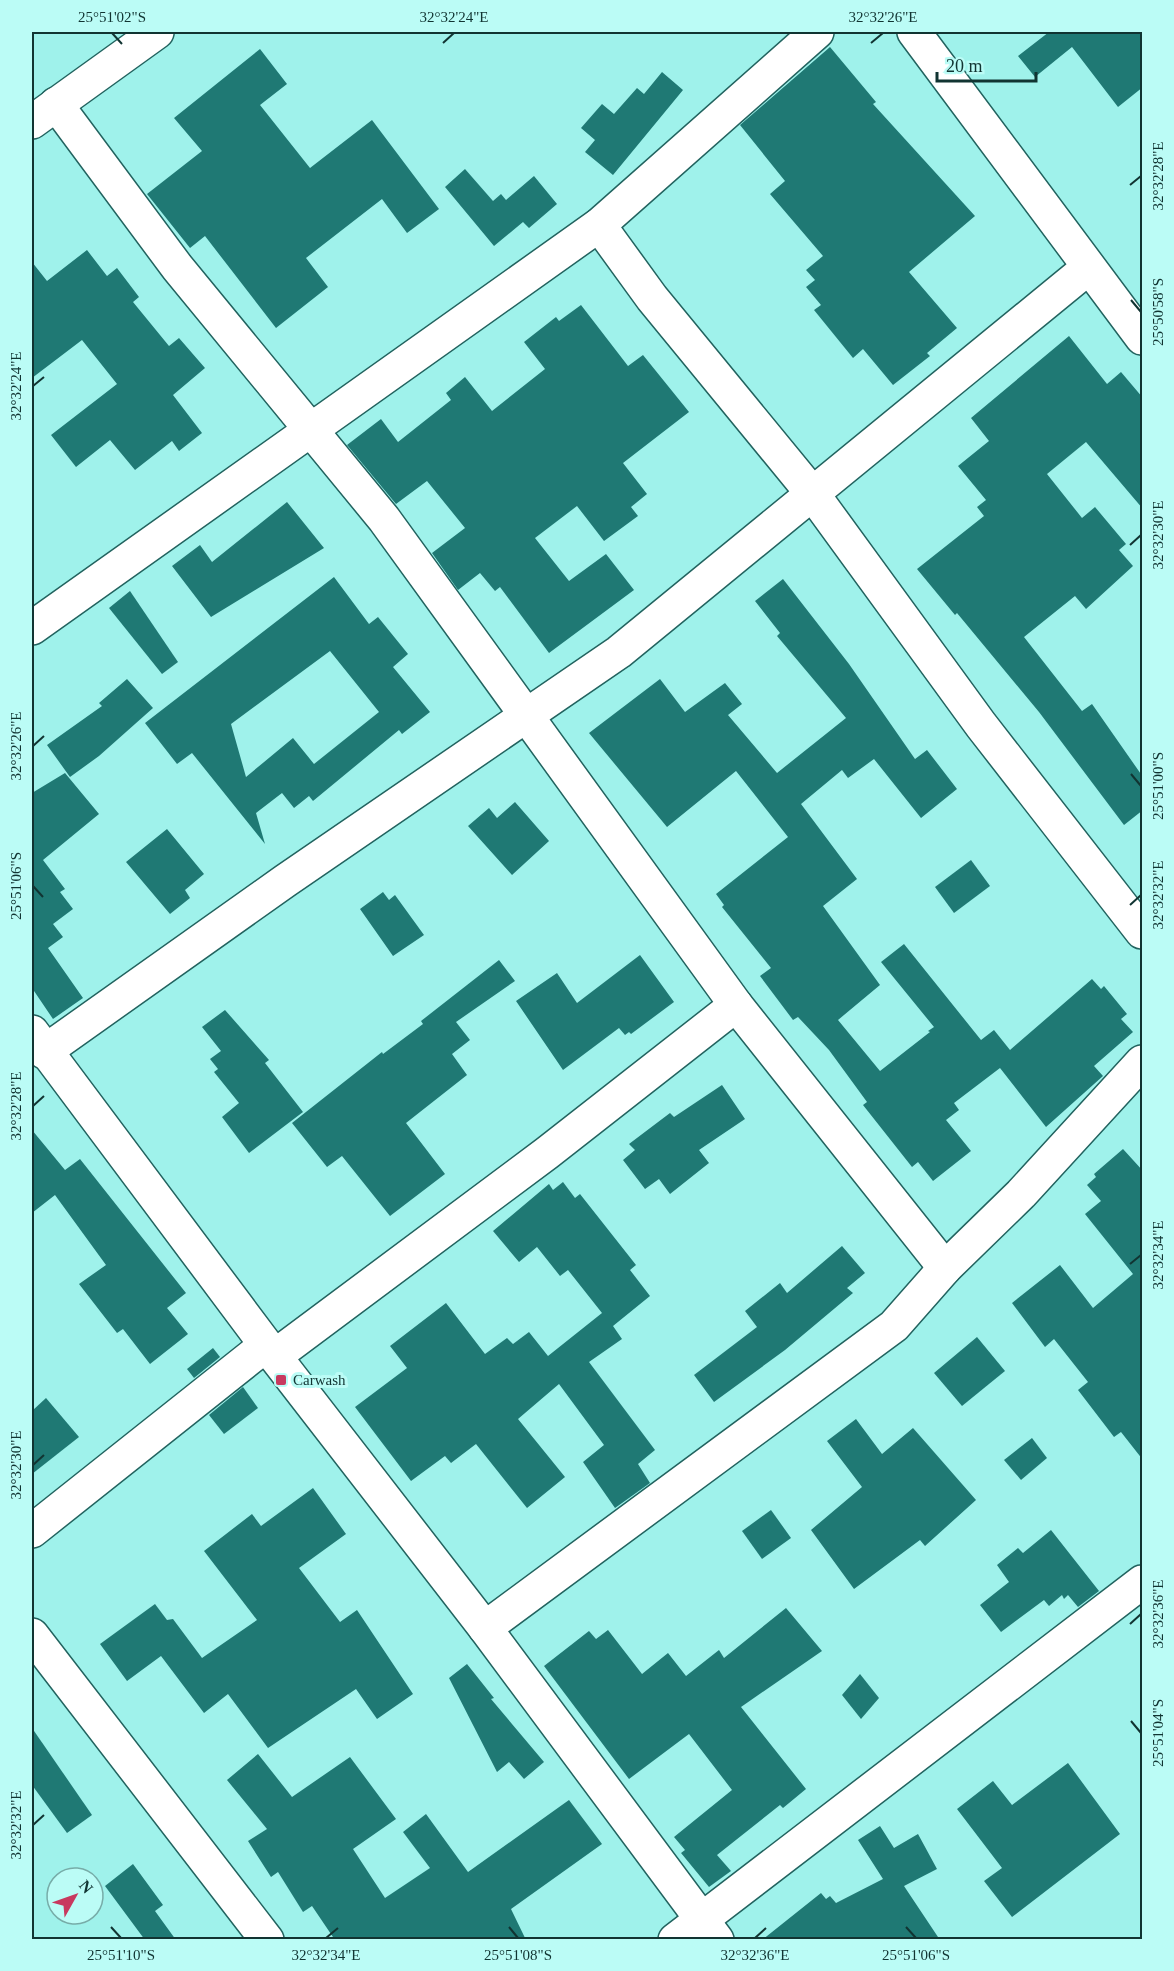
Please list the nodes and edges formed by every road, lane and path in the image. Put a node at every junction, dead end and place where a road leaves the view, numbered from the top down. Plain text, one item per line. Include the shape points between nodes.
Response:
1 (157, 32) edge
2 (817, 32) edge
3 (914, 32) edge
4 (44, 113) edge
5 (599, 225) junction
6 (1088, 268) junction
7 (1143, 338) edge
8 (310, 431) junction
9 (812, 493) junction
10 (32, 628) edge
11 (526, 715) junction
12 (1143, 932) edge
13 (736, 1005) junction
14 (38, 1042) edge
15 (1143, 1062) edge
16 (945, 1268) junction
17 (270, 1351) junction
18 (32, 1531) edge
19 (1143, 1582) edge
20 (485, 1628) junction
21 (32, 1635) edge
22 (709, 1929) edge
23 (267, 1940) edge
24 (675, 1940) edge

1 - 4 street
2 - 5 street
3 - 6 street
4 - 8 street via 177,267
5 - 8 street
5 - 9 street via 652,298
6 - 7 street
6 - 9 street
8 - 10 street
8 - 11 street via 384,519
9 - 11 street via 620,652
9 - 12 street via 981,725
11 - 13 street
11 - 14 street
13 - 16 street
13 - 17 street via 546,1153
14 - 17 street
15 - 16 street via 1021,1194
16 - 20 street via 894,1326
17 - 18 street
17 - 20 street
19 - 22 street
20 - 22 street
21 - 23 street
22 - 24 street

